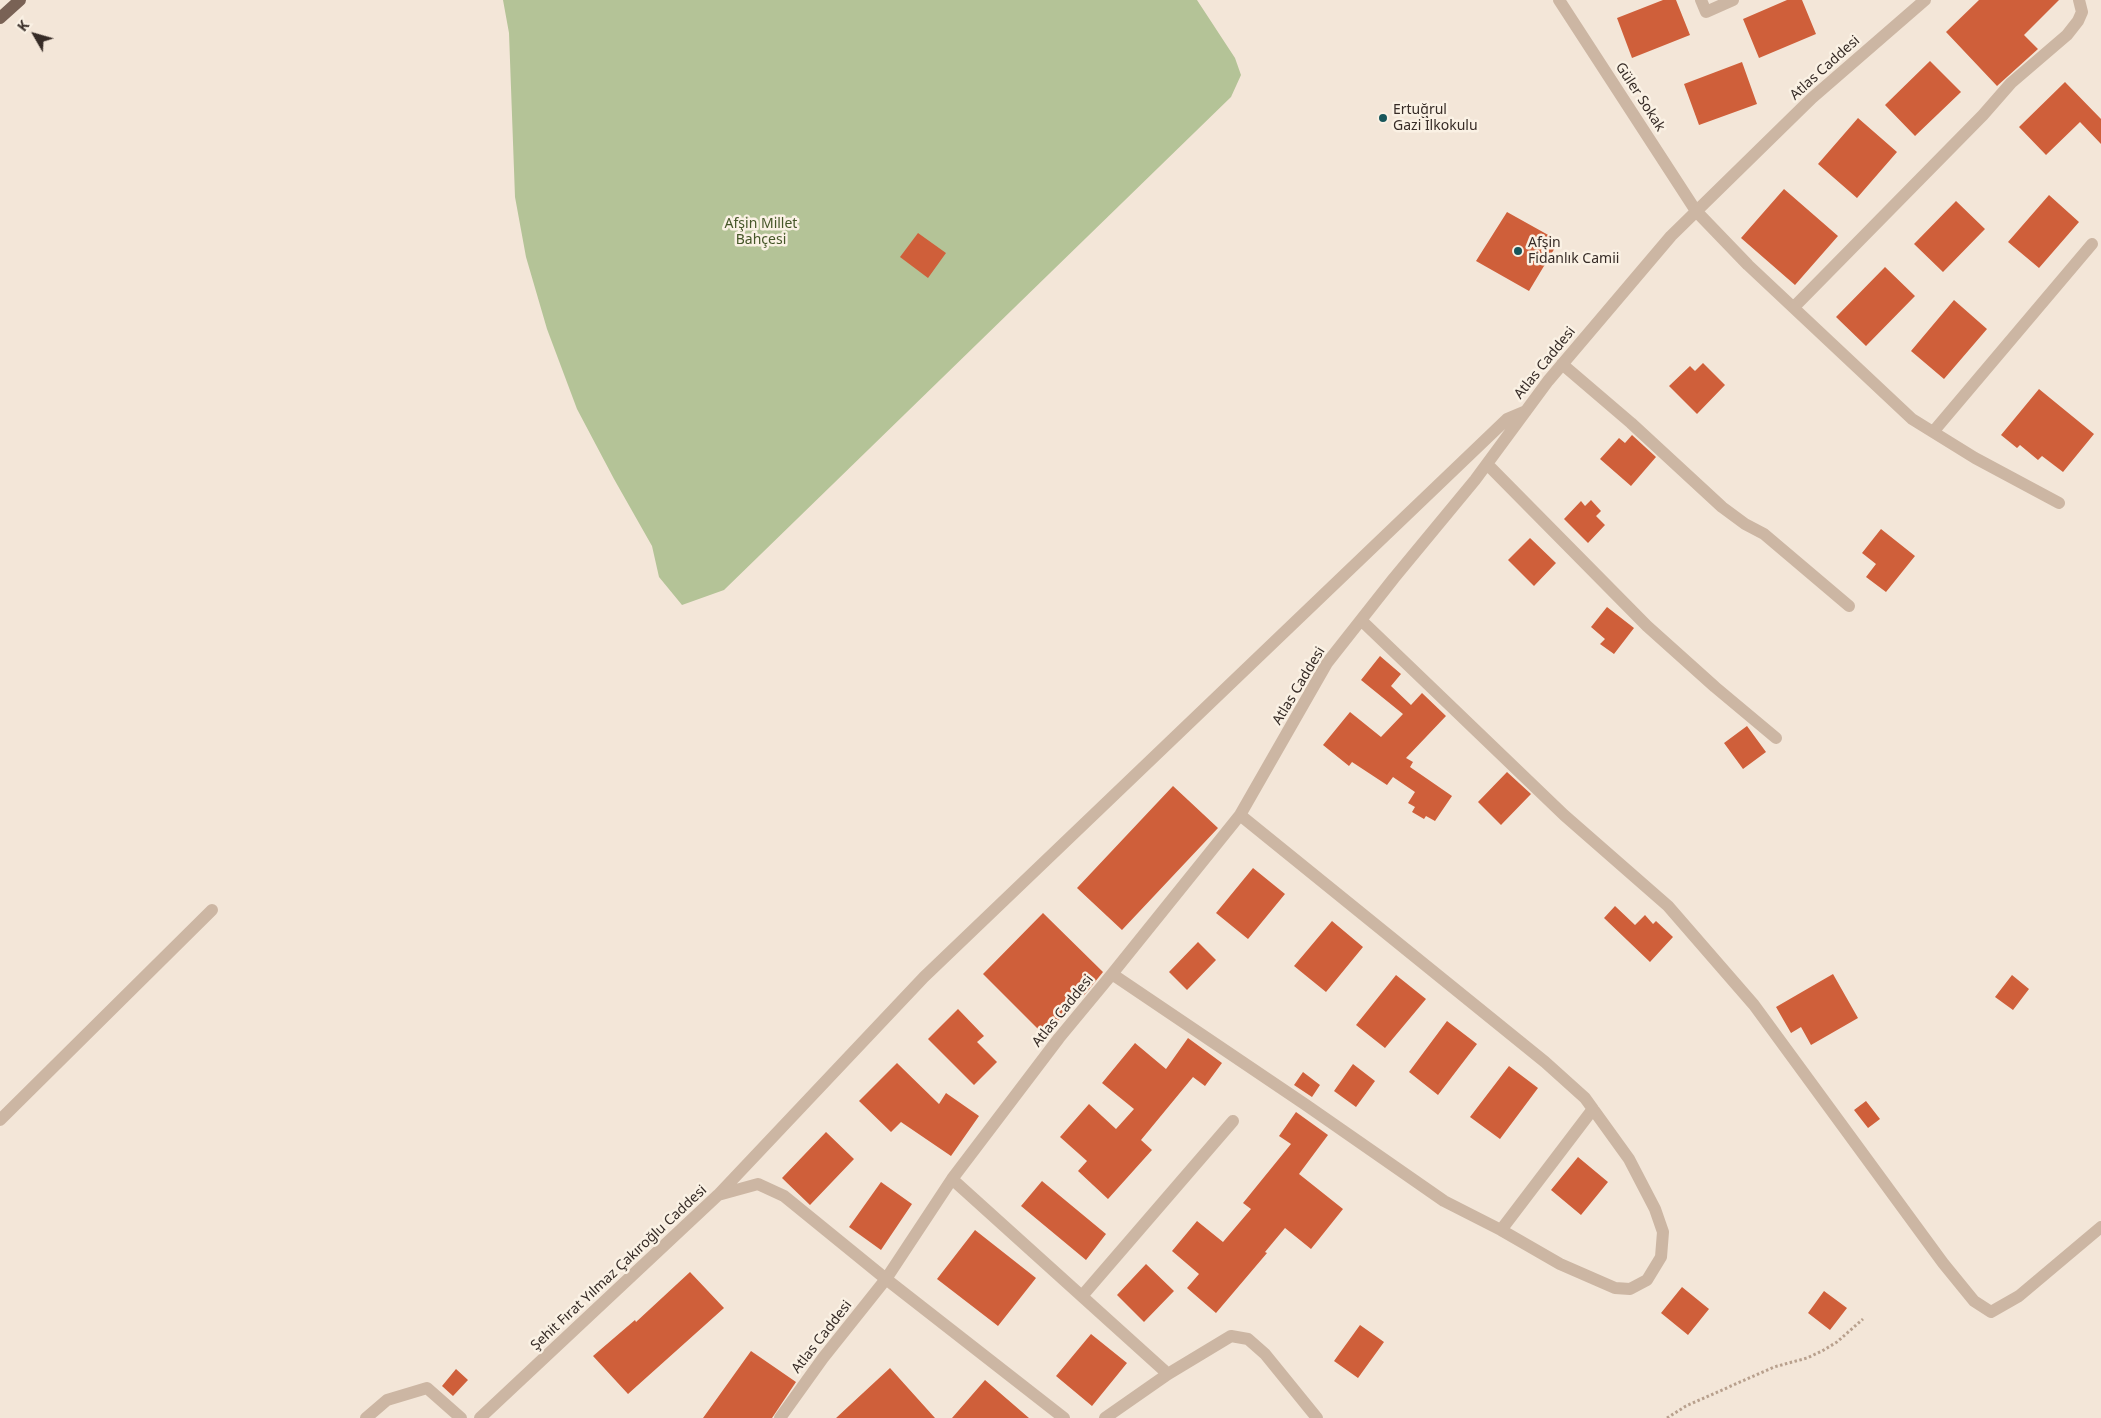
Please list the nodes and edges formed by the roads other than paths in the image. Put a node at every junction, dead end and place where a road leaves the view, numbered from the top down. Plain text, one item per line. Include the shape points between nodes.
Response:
1 (20, 0) edge
2 (1559, 0) edge
3 (1701, 0) edge
4 (1733, 0) edge
5 (1925, 0) edge
6 (2079, 0) edge
7 (0, 18) edge
8 (1696, 211) junction
9 (2092, 244) dead end
10 (1794, 307) junction
11 (1562, 364) junction
12 (1526, 411) junction
13 (1933, 432) junction
14 (1487, 464) junction
15 (2059, 504) dead end
16 (1849, 606) dead end
17 (1362, 621) junction
18 (1776, 738) dead end
19 (1240, 815) junction
20 (212, 910) dead end
21 (1112, 974) junction
22 (1593, 1109) junction
23 (0, 1120) edge
24 (1233, 1121) dead end
25 (952, 1179) junction
26 (718, 1195) junction
27 (2101, 1227) edge
28 (1501, 1230) junction
29 (886, 1279) junction
30 (1082, 1296) junction
31 (1168, 1374) junction
32 (366, 1418) edge
33 (461, 1418) edge
34 (480, 1418) edge
35 (780, 1418) edge
36 (1064, 1418) edge
37 (1105, 1418) edge
38 (1317, 1418) edge

1 - 7 main road
2 - 8 street, Güler Sokak
3 - 4 street via 1706,12
5 - 8 street, Atlas Caddesi via 1812,98
6 - 10 street via 2082,12 2067,35 2011,83
8 - 10 street, Güler Sokak
8 - 11 street, Atlas Caddesi
9 - 13 street
10 - 13 street, Güler Sokak via 1912,419
11 - 12 street, Atlas Caddesi
11 - 16 street via 1722,508 1764,534
12 - 14 street, Atlas Caddesi
12 - 26 street via 1507,418 924,977
13 - 15 street, Güler Sokak
14 - 17 street, Atlas Caddesi
14 - 18 street via 1647,626
17 - 19 street, Atlas Caddesi via 1328,663
17 - 27 street via 1564,815 1668,906 1754,1005 1942,1263 1974,1301 1991,1312 2019,1296
19 - 21 street, Atlas Caddesi
19 - 22 street via 1545,1062
20 - 23 street
21 - 25 street, Atlas Caddesi
21 - 28 street via 1444,1201
22 - 28 street
22 - 28 street via 1629,1159 1663,1232 1661,1257 1647,1280 1630,1289 1615,1288 1560,1264
24 - 30 street
25 - 29 street, Atlas Caddesi
25 - 30 street
26 - 29 street, Şehit Fırat Yılmaz Çakıroğlu Caddesi via 758,1184 784,1196
26 - 34 street, Şehit Fırat Yılmaz Çakıroğlu Caddesi
29 - 35 street, Atlas Caddesi
29 - 36 street, Şehit Fırat Yılmaz Çakıroğlu Caddesi
30 - 31 street
31 - 37 street
31 - 38 street via 1232,1336 1248,1339 1265,1354
32 - 33 street via 387,1400 427,1388

